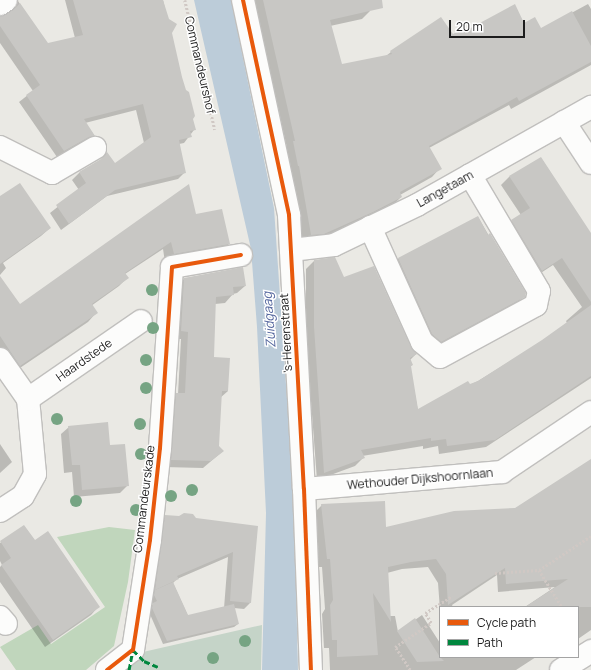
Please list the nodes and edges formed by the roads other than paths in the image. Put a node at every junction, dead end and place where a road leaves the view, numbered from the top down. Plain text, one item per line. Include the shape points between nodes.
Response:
1 (6, 0) edge
2 (243, 0) edge
3 (0, 4) edge
4 (591, 107) edge
5 (564, 122) junction
6 (0, 147) edge
7 (94, 148) dead end
8 (591, 163) edge
9 (470, 175) junction
10 (370, 227) junction
11 (291, 250) junction
12 (241, 255) dead end
13 (141, 321) dead end
14 (0, 359) edge
15 (28, 399) junction
16 (591, 412) edge
17 (304, 489) junction
18 (0, 511) edge
19 (591, 650) edge
20 (107, 670) edge
21 (311, 670) edge
22 (561, 670) edge

1 - 3 street
2 - 11 street, 's-Herenstraat via 289,215
4 - 5 street, Langetaam
5 - 8 street
5 - 9 street, Langetaam
6 - 7 street via 52,173
9 - 10 street, Langetaam via 417,205
9 - 10 street via 539,291 536,305 440,357 422,342
10 - 11 street, Langetaam via 334,245
11 - 17 street, 's-Herenstraat
12 - 20 street, Commandeurskade via 172,267 160,448 150,540 133,650
13 - 15 street, Haardstede
14 - 15 street
15 - 18 street via 35,474 23,496
16 - 17 street, Wethouder Dijkshoornlaan via 502,472
17 - 21 street, 's-Herenstraat
19 - 22 street

